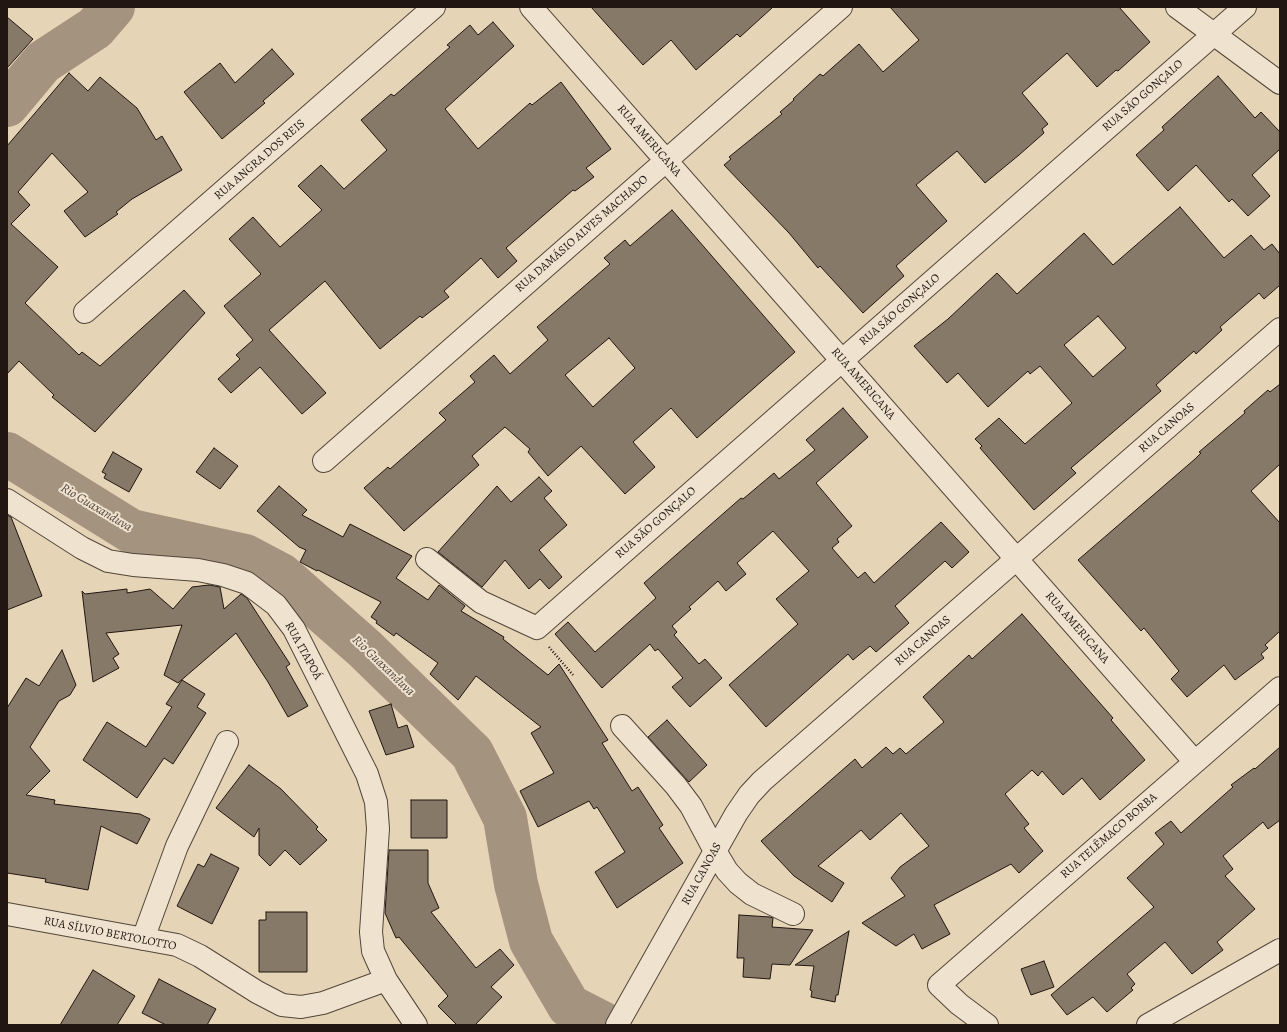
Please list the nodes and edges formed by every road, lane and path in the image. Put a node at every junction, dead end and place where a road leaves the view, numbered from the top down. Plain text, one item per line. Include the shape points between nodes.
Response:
1 (434, 7) edge
2 (531, 7) edge
3 (841, 7) edge
4 (1177, 7) edge
5 (1244, 7) edge
6 (1214, 34) junction
7 (1280, 83) edge
8 (666, 160) junction
9 (85, 312) dead end
10 (1280, 329) edge
11 (842, 360) junction
12 (324, 461) dead end
13 (7, 500) edge
14 (427, 559) dead end
15 (1017, 559) junction
16 (536, 628) junction
17 (573, 675) dead end
18 (1280, 688) edge
19 (622, 726) dead end
20 (227, 742) dead end
21 (1195, 762) junction
22 (715, 851) junction
23 (7, 914) edge
24 (793, 914) dead end
25 (143, 939) junction
26 (1280, 950) edge
27 (386, 980) junction
28 (416, 1025) edge
29 (617, 1025) edge
30 (987, 1025) edge
31 (1148, 1025) edge

1 - 9 street, RUA ANGRA DOS REIS
2 - 8 street, RUA AMERICANA
3 - 8 street, RUA DAMÁSIO ALVES MACHADO
4 - 6 street
5 - 6 street, RUA SÃO GONÇALO
6 - 7 street
6 - 11 street, RUA SÃO GONÇALO
8 - 11 street, RUA AMERICANA
8 - 12 street, RUA DAMÁSIO ALVES MACHADO
10 - 15 street, RUA CANOAS
11 - 15 street, RUA AMERICANA
11 - 16 street, RUA SÃO GONÇALO
13 - 27 street, RUA ITAPOÁ via 82,548 108,561 223,575 247,583 276,604 294,629 367,774 376,802 377,861 371,932 373,951
14 - 16 street via 481,602
15 - 21 street, RUA AMERICANA
15 - 22 street, RUA CANOAS via 762,781 736,814
16 - 17 path
18 - 21 street, RUA TELÊMACO BORBA
19 - 22 street via 691,806
20 - 25 street via 177,846
21 - 30 street, RUA TELÊMACO BORBA via 939,985
22 - 24 street via 738,883 752,894
22 - 29 street, RUA CANOAS
23 - 25 street, RUA SÍLVIO BERTOLOTTO
25 - 27 street, RUA SÍLVIO BERTOLOTTO via 177,945 282,1005 323,1003
26 - 31 street
27 - 28 street, RUA ITAPOÁ

